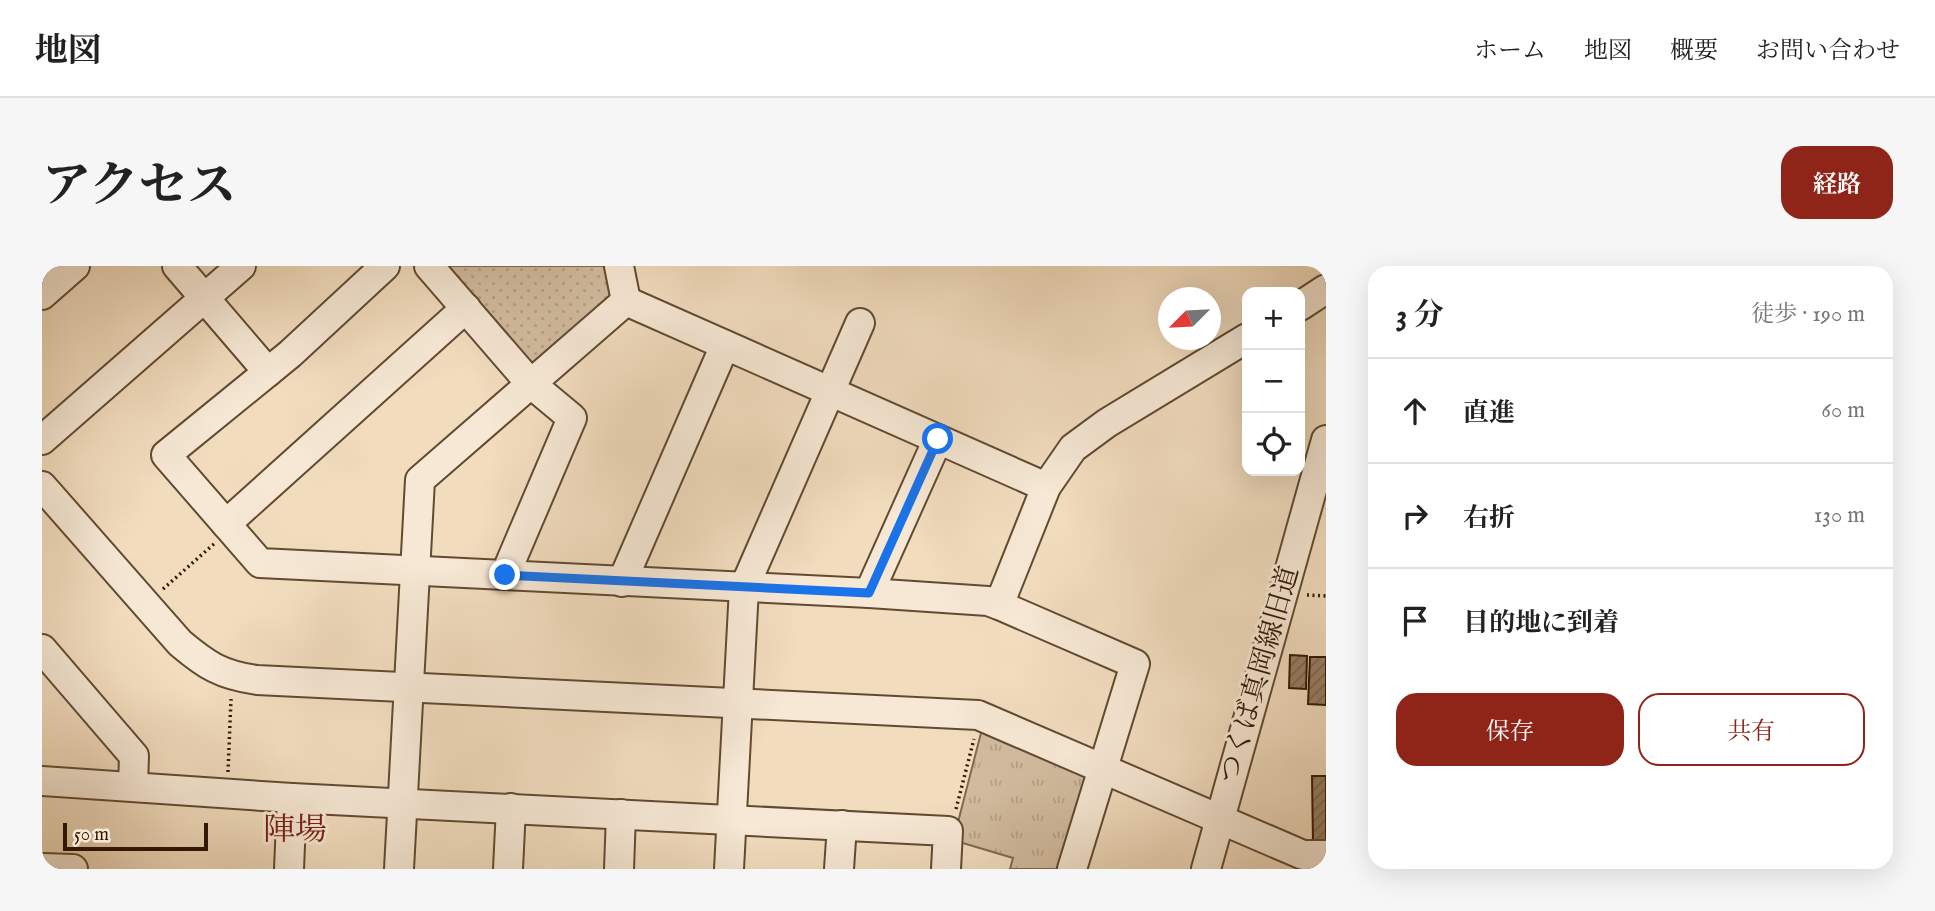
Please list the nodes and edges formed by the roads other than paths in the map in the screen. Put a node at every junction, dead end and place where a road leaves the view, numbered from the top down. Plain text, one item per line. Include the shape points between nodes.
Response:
1 (75, 266) edge
2 (177, 266) edge
3 (241, 266) edge
4 (386, 266) edge
5 (429, 266) edge
6 (619, 266) edge
7 (1326, 289) edge
8 (42, 295) edge
9 (205, 298) junction
10 (626, 301) junction
11 (1305, 303) edge
12 (466, 308) junction
13 (860, 323) dead end
14 (1242, 341) edge
15 (725, 345) junction
16 (268, 372) junction
17 (530, 383) junction
18 (831, 392) junction
19 (938, 439) junction
20 (42, 440) edge
21 (1326, 440) edge
22 (42, 486) edge
23 (1046, 487) junction
24 (228, 526) junction
25 (416, 570) junction
26 (505, 575) junction
27 (622, 582) junction
28 (744, 588) junction
29 (869, 593) junction
30 (999, 605) junction
31 (42, 649) edge
32 (409, 687) junction
33 (738, 703) junction
34 (1103, 768) junction
35 (42, 781) edge
36 (133, 786) junction
37 (292, 798) junction
38 (402, 802) junction
39 (511, 808) junction
40 (621, 814) junction
41 (732, 819) junction
42 (1220, 819) junction
43 (842, 825) junction
44 (1326, 855) edge
45 (42, 868) edge
46 (73, 869) edge
47 (289, 869) edge
48 (399, 869) edge
49 (508, 869) edge
50 (619, 869) edge
51 (729, 869) edge
52 (839, 869) edge
53 (946, 869) edge
54 (1072, 869) edge
55 (1206, 869) edge

1 - 8 street
2 - 9 street
3 - 9 street
4 - 16 street
5 - 12 street
6 - 10 street
7 - 11 street
9 - 16 street
9 - 20 street
10 - 15 street
10 - 17 street
12 - 17 street
12 - 24 street
13 - 18 street
14 - 23 street via 1073,448
15 - 18 street
15 - 27 street
16 - 24 street via 166,456
17 - 25 street via 420,480
17 - 26 street via 572,418
18 - 19 street
18 - 28 street
19 - 23 street
19 - 29 street
21 - 42 street, つくば真岡線旧道
22 - 32 street via 180,643 217,671 257,680
23 - 30 street
24 - 25 street via 260,563
25 - 26 street
25 - 32 street
26 - 27 street
27 - 28 street
28 - 29 street
28 - 33 street
29 - 30 street
30 - 34 street via 1135,664
31 - 36 street via 134,756
32 - 33 street
32 - 38 street
33 - 34 street via 980,716
33 - 41 street
34 - 42 street
34 - 54 street
35 - 36 street
36 - 37 street
37 - 38 street
37 - 47 street
38 - 39 street
38 - 48 street
39 - 40 street
39 - 49 street
40 - 41 street
40 - 50 street
41 - 43 street
41 - 51 street
42 - 44 street via 1303,855
42 - 55 street, つくば真岡線旧道
43 - 52 street
43 - 53 street via 948,831
45 - 46 street

